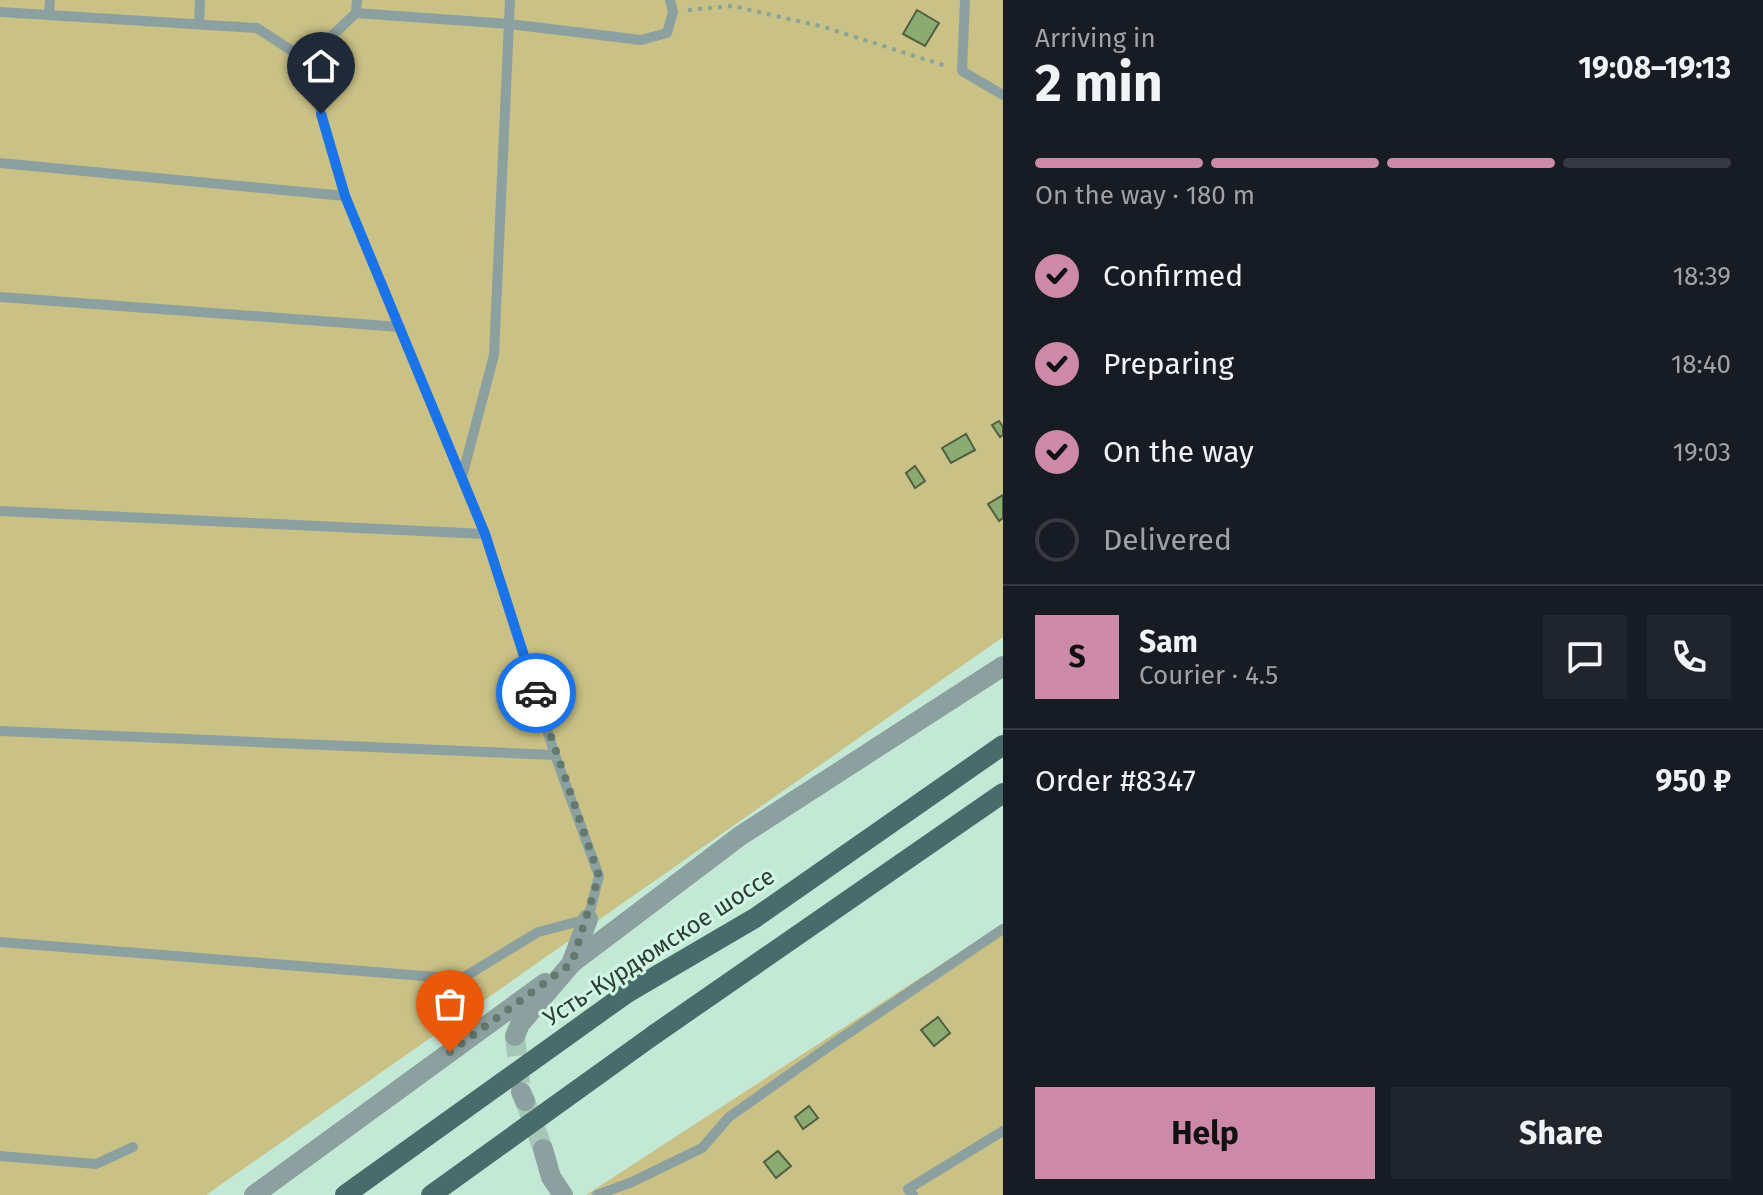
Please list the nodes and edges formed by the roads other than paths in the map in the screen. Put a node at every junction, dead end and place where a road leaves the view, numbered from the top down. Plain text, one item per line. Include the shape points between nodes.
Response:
1 (50, 0) edge
2 (200, 0) edge
3 (357, 0) edge
4 (510, 0) edge
5 (670, 0) edge
6 (965, 0) edge
7 (0, 12) edge
8 (356, 13) junction
9 (49, 15) junction
10 (199, 24) junction
11 (509, 24) junction
12 (306, 60) junction
13 (1003, 95) edge
14 (0, 163) edge
15 (345, 196) junction
16 (0, 297) edge
17 (400, 327) junction
18 (462, 477) junction
19 (0, 511) edge
20 (485, 534) junction
21 (1003, 666) edge
22 (0, 731) edge
23 (1003, 745) edge
24 (555, 755) junction
25 (1003, 793) edge
26 (588, 919) junction
27 (1003, 929) edge
28 (0, 942) edge
29 (572, 963) junction
30 (515, 1036) tunnel mouth
31 (1003, 1131) edge
32 (133, 1147) dead end
33 (543, 1149) tunnel mouth
34 (0, 1156) edge
35 (254, 1195) edge
36 (345, 1195) edge
37 (431, 1195) edge
38 (563, 1195) edge
39 (597, 1195) edge
40 (913, 1195) edge

1 - 9 lane
2 - 10 lane
3 - 8 lane
4 - 11 lane
5 - 11 lane via 673,12 667,33 641,40
6 - 13 lane via 962,71
7 - 9 lane
8 - 11 lane
8 - 12 lane
9 - 10 lane
10 - 12 lane via 257,28
11 - 18 lane via 494,355
12 - 15 lane
14 - 15 lane
15 - 17 lane
16 - 17 lane
17 - 18 lane
18 - 20 lane
19 - 20 lane
20 - 24 lane
21 - 29 street via 740,836
22 - 24 lane
23 - 36 main road, Усть-Курдюмское шоссе, bridge via 755,918 627,993
24 - 26 lane via 599,876
25 - 37 main road, bridge
26 - 28 lane via 538,932 461,979
26 - 29 street
27 - 39 lane via 729,1117 702,1148
29 - 30 street
29 - 35 street
31 - 40 lane via 908,1189
32 - 34 lane via 96,1164
33 - 38 street

